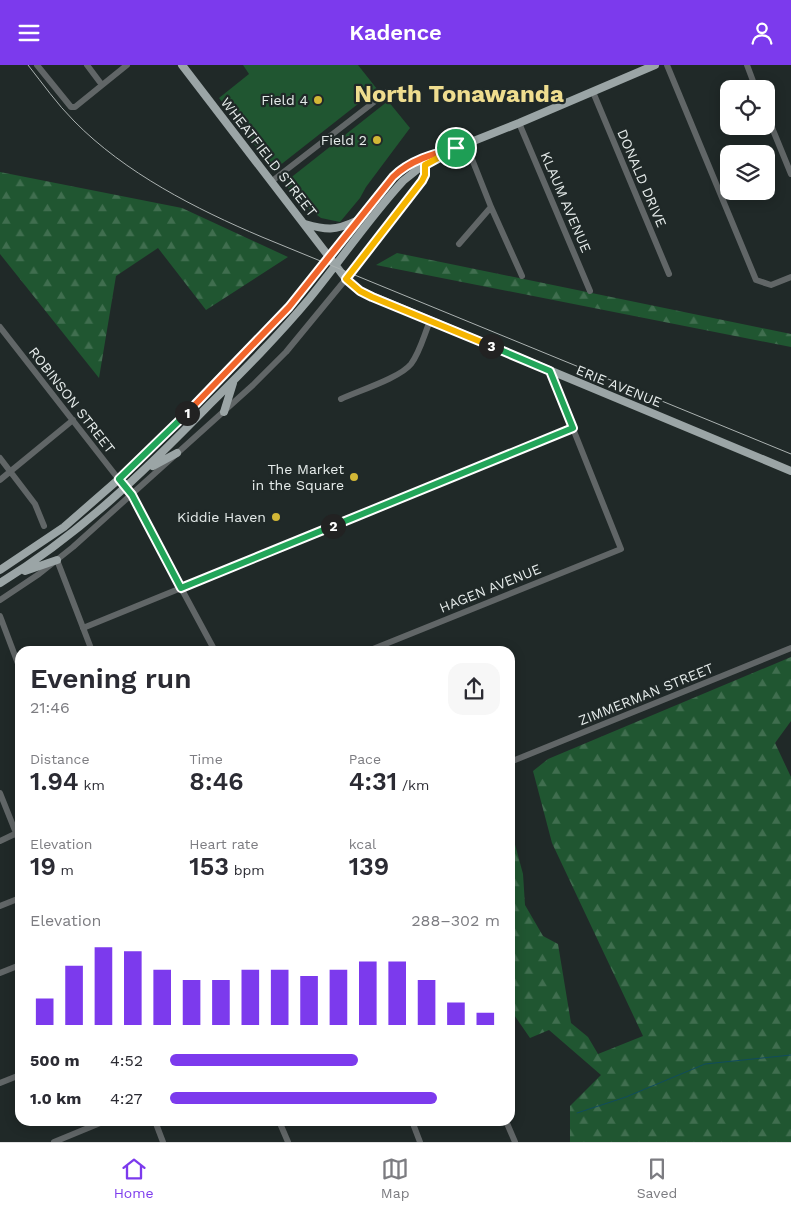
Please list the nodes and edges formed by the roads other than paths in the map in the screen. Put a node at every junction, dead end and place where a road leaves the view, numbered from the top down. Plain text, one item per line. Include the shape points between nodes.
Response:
1 (38, 65) edge
2 (87, 65) edge
3 (127, 65) edge
4 (182, 65) edge
5 (655, 65) edge
6 (667, 65) edge
7 (746, 65) edge
8 (752, 80) edge
9 (102, 85) junction
10 (593, 91) junction
11 (387, 92) dead end
12 (519, 123) junction
13 (775, 135) edge
14 (466, 144) junction
15 (456, 148) junction
16 (425, 165) junction
17 (791, 174) edge
18 (272, 181) junction
19 (491, 207) junction
20 (358, 220) junction
21 (305, 223) junction
22 (460, 244) dead end
23 (329, 256) junction
24 (336, 265) junction
25 (669, 274) dead end
26 (522, 276) dead end
27 (791, 277) edge
28 (346, 279) junction
29 (590, 291) dead end
30 (430, 321) junction
31 (0, 327) edge
32 (550, 371) junction
33 (234, 380) junction
34 (341, 399) dead end
35 (224, 412) junction
36 (73, 421) junction
37 (573, 428) junction
38 (177, 453) junction
39 (0, 458) edge
40 (10, 471) junction
41 (791, 471) edge
42 (141, 473) junction
43 (0, 479) edge
44 (119, 479) junction
45 (126, 487) junction
46 (132, 495) junction
47 (44, 525) dead end
48 (57, 560) junction
49 (0, 570) edge
50 (13, 575) junction
51 (0, 583) edge
52 (181, 588) junction
53 (0, 600) edge
54 (0, 616) edge
55 (83, 628) junction
56 (90, 646) edge
57 (211, 646) edge
58 (380, 646) edge
59 (791, 648) edge
60 (15, 656) edge
61 (515, 760) edge
62 (0, 793) edge
63 (15, 826) edge
64 (15, 834) edge
65 (0, 841) edge
66 (15, 900) edge
67 (0, 906) edge
68 (15, 967) edge
69 (0, 973) edge
70 (15, 1077) edge
71 (0, 1083) edge
72 (93, 1126) edge
73 (157, 1126) edge
74 (281, 1126) edge
75 (414, 1126) edge
76 (508, 1126) edge
77 (54, 1142) edge
78 (163, 1142) edge
79 (288, 1142) edge
80 (420, 1142) edge
81 (515, 1142) edge

1 - 9 street via 71,107
2 - 9 street
3 - 9 street
4 - 18 main road, WHEATFIELD STREET
5 - 10 main road
6 - 27 street via 756,280 771,285
7 - 8 street
10 - 12 main road
10 - 25 street, DONALD DRIVE
11 - 18 street
12 - 14 main road
12 - 29 street, KLAUM AVENUE
13 - 17 street
14 - 15 main road
14 - 19 street
15 - 16 main road
15 - 20 main road via 435,153 401,169
16 - 24 main road via 398,187
16 - 28 street via 422,181
18 - 21 main road, WHEATFIELD STREET
19 - 22 street
19 - 26 street
20 - 21 main road via 333,229
20 - 23 main road
21 - 23 main road, WHEATFIELD STREET
23 - 24 main road, WHEATFIELD STREET
23 - 44 main road via 270,328
24 - 28 main road, ERIE AVENUE
24 - 33 main road via 290,321
28 - 30 main road, ERIE AVENUE via 360,291
28 - 35 street via 294,343
30 - 32 main road, ERIE AVENUE
30 - 34 street via 407,368
31 - 36 street, ROBINSON STREET
32 - 37 street
32 - 41 main road, ERIE AVENUE
33 - 35 main road
33 - 42 main road
35 - 38 street
36 - 40 street
36 - 44 street, ROBINSON STREET
37 - 52 street
37 - 58 street, HAGEN AVENUE via 622,549
38 - 42 main road
38 - 46 street
39 - 40 street
40 - 43 street
40 - 47 street via 35,504
42 - 45 main road
44 - 45 street, ROBINSON STREET
44 - 49 main road via 64,527
45 - 46 street, ROBINSON STREET
45 - 50 main road via 83,525
46 - 48 street
46 - 52 street, ROBINSON STREET
48 - 50 main road
48 - 53 street
48 - 55 street
50 - 51 main road
52 - 55 street
52 - 57 street, ROBINSON STREET
54 - 60 street
55 - 56 street
59 - 61 street, ZIMMERMAN STREET
62 - 63 street
64 - 65 street
66 - 67 street
68 - 69 street
70 - 71 street
72 - 77 street
73 - 78 street
74 - 79 street
75 - 80 street
76 - 81 street

